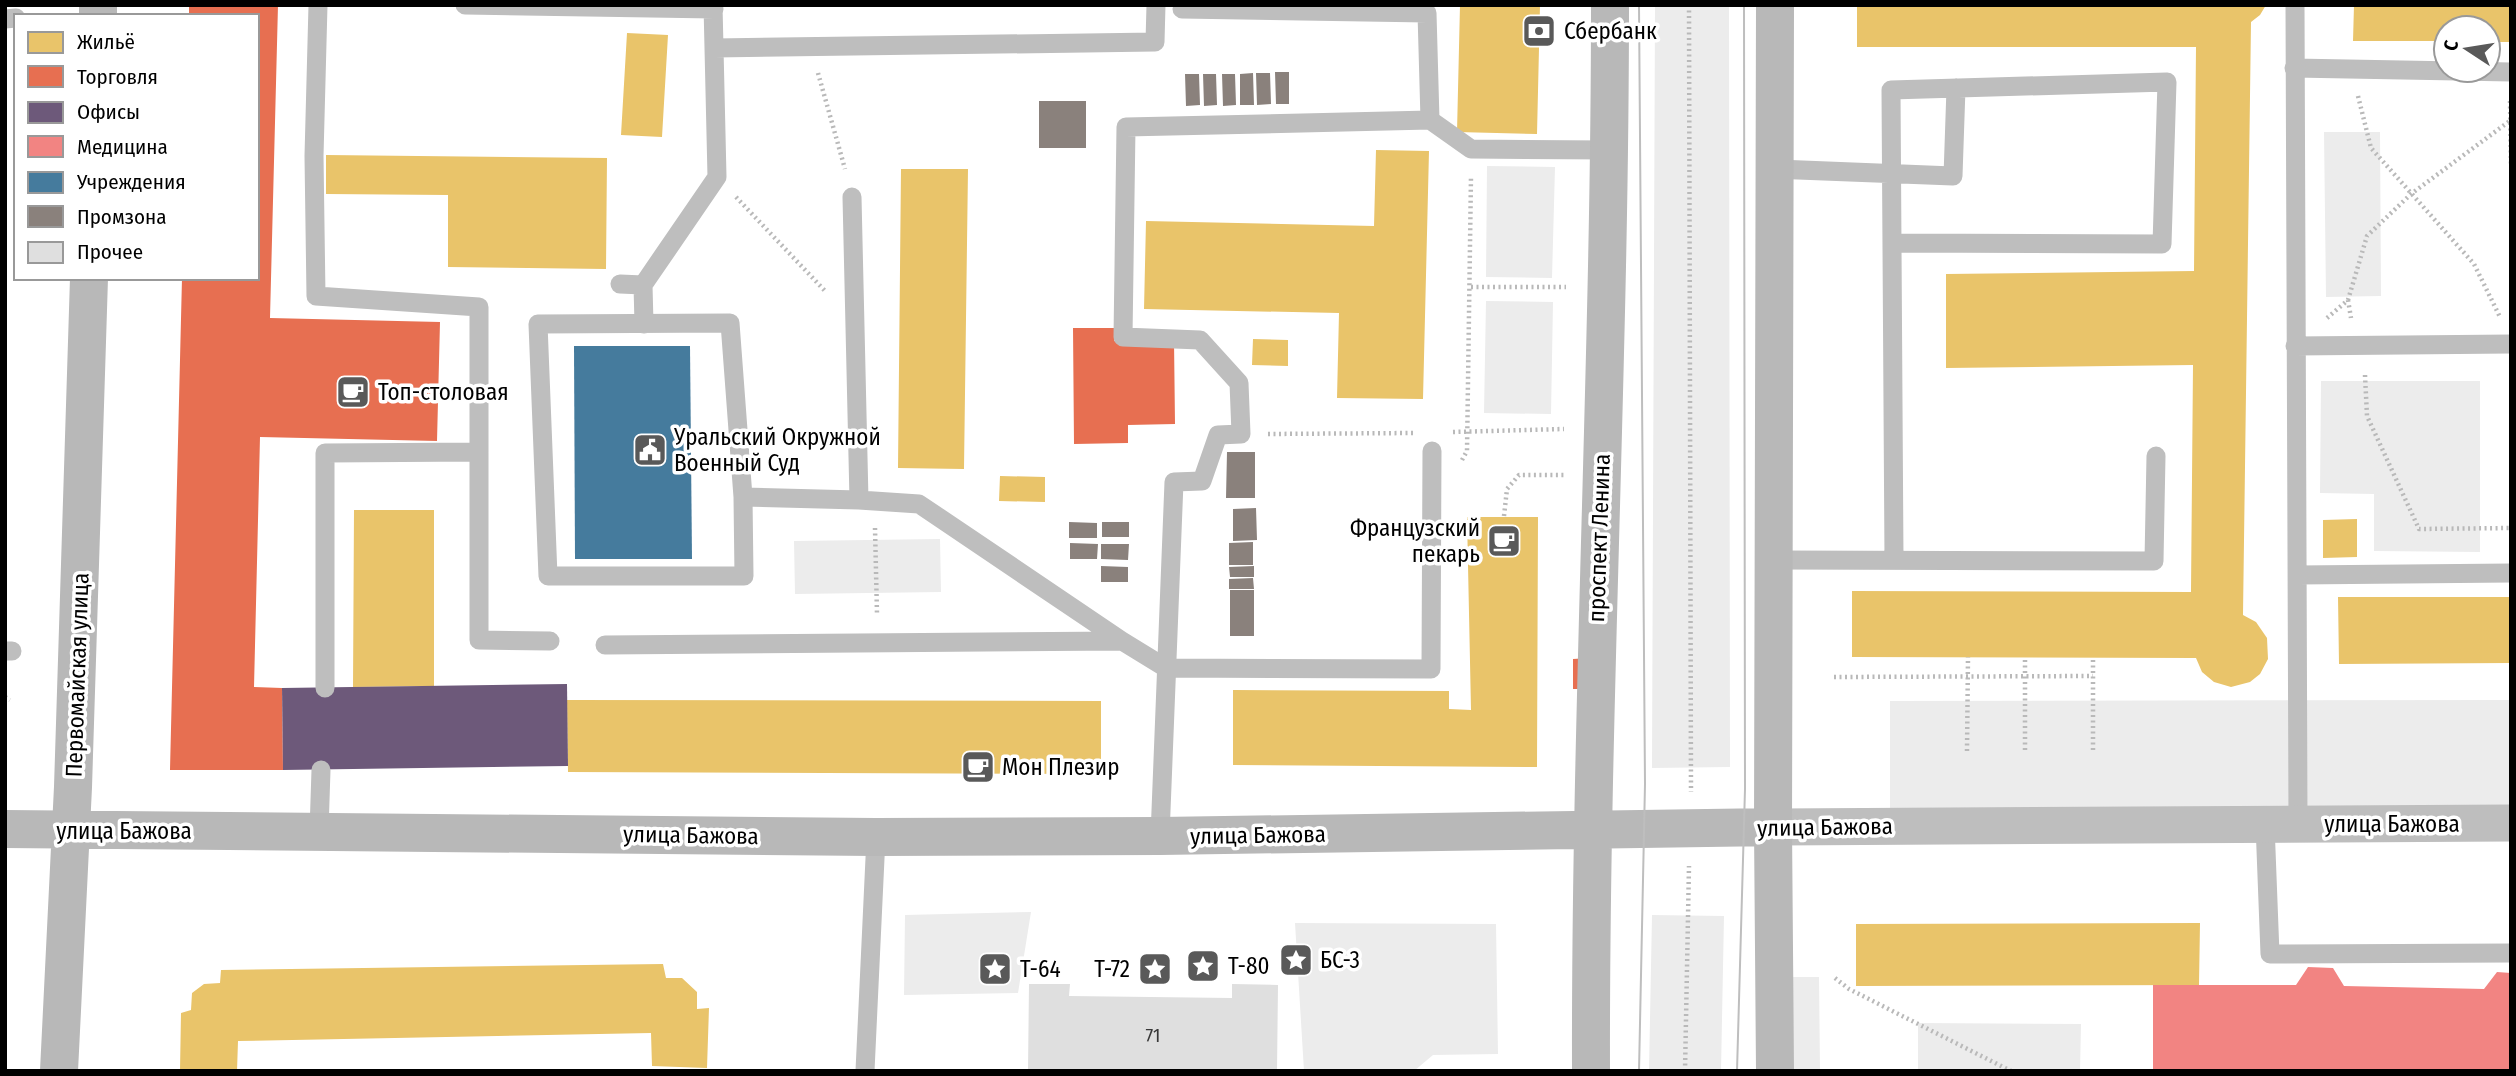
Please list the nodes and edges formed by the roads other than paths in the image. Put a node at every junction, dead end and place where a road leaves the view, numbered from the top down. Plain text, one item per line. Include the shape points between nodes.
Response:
1 (318, 5) edge
2 (465, 5) edge
3 (1156, 5) edge
4 (1610, 5) edge
5 (1775, 5) edge
6 (2295, 5) edge
7 (713, 7) edge
8 (1182, 9) dead end
9 (715, 48) junction
10 (2294, 68) junction
11 (2511, 72) edge
12 (1956, 88) junction
13 (1430, 120) junction
14 (1610, 150) junction
15 (1775, 169) junction
16 (1892, 173) junction
17 (852, 197) road end
18 (1892, 243) junction
19 (89, 280) edge
20 (620, 284) dead end
21 (643, 285) junction
22 (644, 324) junction
23 (2508, 337) edge
24 (2295, 346) junction
25 (1432, 451) dead end
26 (479, 452) junction
27 (2156, 456) dead end
28 (743, 497) junction
29 (867, 501) junction
30 (1894, 560) junction
31 (1774, 561) junction
32 (2511, 573) edge
33 (2298, 575) junction
34 (550, 641) dead end
35 (1122, 641) junction
36 (606, 645) dead end
37 (1166, 668) junction
38 (325, 688) dead end
39 (321, 770) dead end
40 (2511, 823) edge
41 (2281, 824) junction
42 (1773, 827) junction
43 (5, 829) edge
44 (1593, 829) junction
45 (71, 831) junction
46 (319, 831) junction
47 (1160, 836) junction
48 (876, 837) junction
49 (2511, 953) edge
50 (58, 1071) edge
51 (865, 1071) edge
52 (1591, 1071) edge
53 (1775, 1071) edge

1 - 26 lane via 316,296 479,307
2 - 7 lane
3 - 9 lane via 1155,42
4 - 14 street, проспект Ленина
5 - 15 street
6 - 10 lane
7 - 9 lane
8 - 13 lane via 1427,13
9 - 21 lane via 717,177
10 - 11 lane
10 - 24 lane
12 - 16 lane via 1891,90
12 - 16 lane via 1953,176
12 - 18 lane via 2167,82 2162,244
13 - 14 lane via 1471,149
13 - 37 lane via 1126,127 1123,337 1200,340 1239,383 1241,434 1218,435 1202,481 1174,482
14 - 44 street, проспект Ленина
15 - 16 lane
15 - 31 street
16 - 18 lane
17 - 29 lane
18 - 30 lane
19 - 45 street, Первомайская улица
20 - 21 lane
21 - 22 lane
22 - 28 lane via 730,323
22 - 28 lane via 538,324 548,576 744,576
23 - 24 lane
24 - 33 lane
25 - 37 lane via 1431,669
26 - 34 lane via 479,640
26 - 38 lane via 326,453
27 - 30 lane via 2154,561
28 - 29 lane
29 - 35 lane via 919,504
30 - 31 lane
31 - 42 street
32 - 33 lane
33 - 41 lane
35 - 36 lane
35 - 37 lane
37 - 47 lane
39 - 46 lane
40 - 41 street, улица Бажова
41 - 42 street, улица Бажова
41 - 49 lane via 2270,954
42 - 44 street, улица Бажова
42 - 53 street
43 - 45 street, улица Бажова
44 - 47 street, улица Бажова
44 - 52 street, проспект Ленина
45 - 46 street, улица Бажова
45 - 50 street, Первомайская улица
46 - 48 street, улица Бажова
47 - 48 street, улица Бажова
48 - 51 lane

